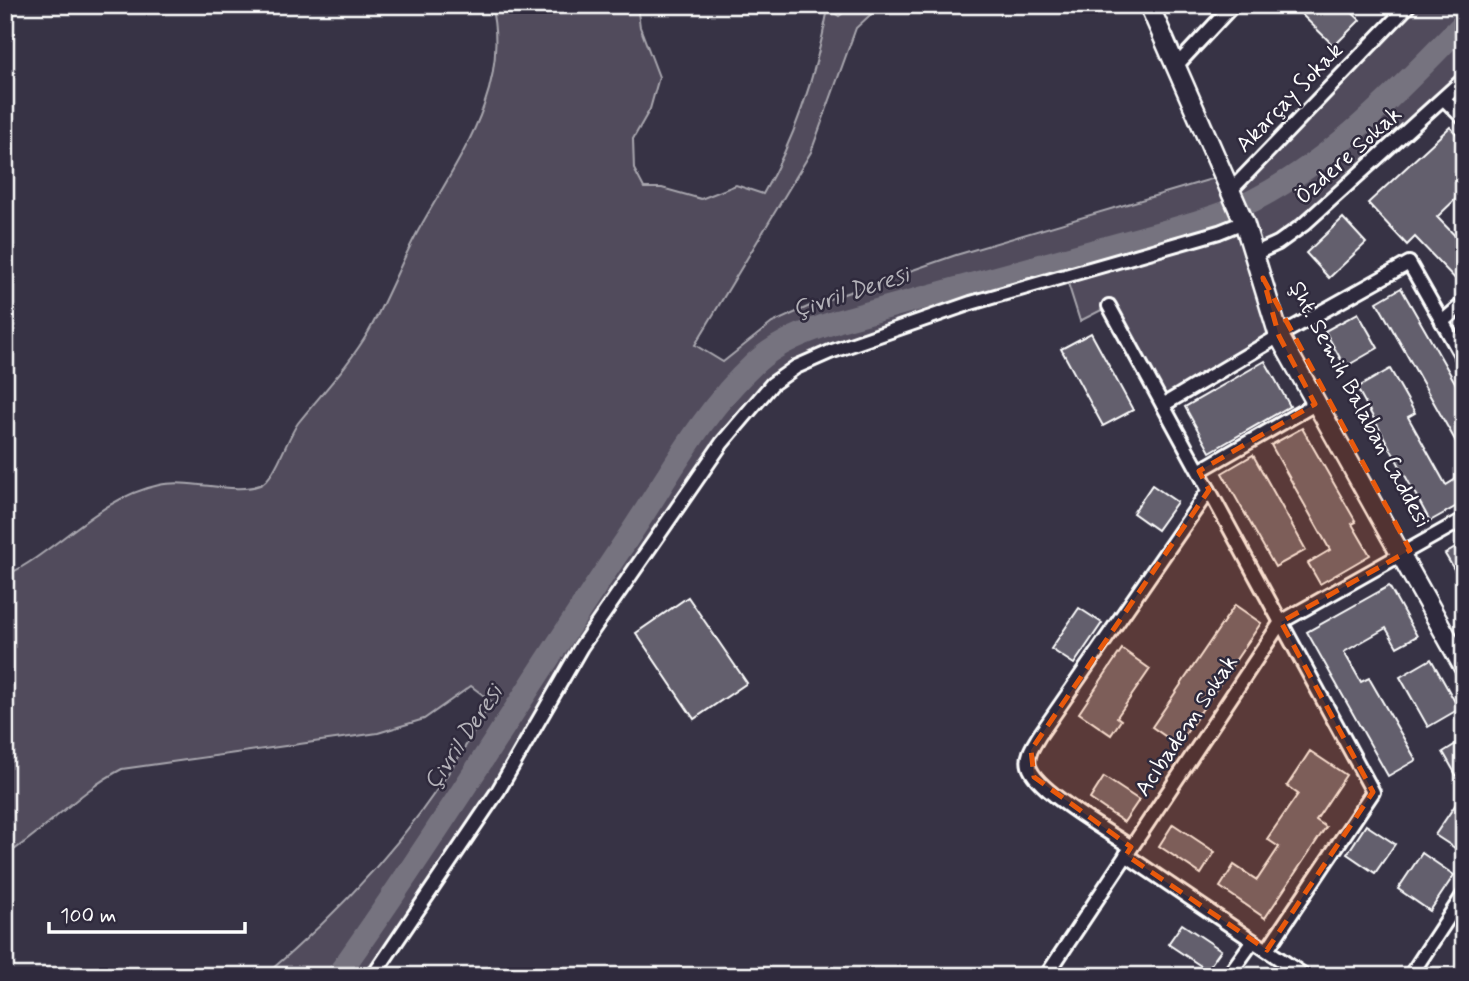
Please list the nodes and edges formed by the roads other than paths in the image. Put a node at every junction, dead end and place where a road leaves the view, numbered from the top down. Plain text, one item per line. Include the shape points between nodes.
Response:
1 (1149, 5) edge
2 (1233, 5) edge
3 (1409, 5) edge
4 (1176, 66) junction
5 (1464, 79) edge
6 (1444, 99) junction
7 (1464, 119) edge
8 (1232, 193) junction
9 (1243, 220) junction
10 (1254, 254) junction
11 (1464, 303) edge
12 (1110, 306) dead end
13 (1442, 322) junction
14 (1284, 333) junction
15 (1464, 360) edge
16 (1315, 404) junction
17 (1163, 405) junction
18 (1199, 471) junction
19 (1209, 490) junction
20 (1464, 519) edge
21 (1405, 553) junction
22 (1281, 622) junction
23 (1464, 645) edge
24 (1464, 668) edge
25 (1129, 851) junction
26 (1464, 894) edge
27 (1253, 941) junction
28 (1267, 950) junction
29 (373, 976) edge
30 (1046, 976) edge
31 (1228, 976) edge
32 (1305, 976) edge
33 (1410, 976) edge

1 - 4 street, Şht. Semih Balaban Caddesi
2 - 4 street
3 - 8 street, Akarçay Sokak
4 - 8 street, Şht. Semih Balaban Caddesi
5 - 6 street, Özdere Sokak
6 - 7 street
6 - 10 street, Özdere Sokak via 1303,225
8 - 9 street, Şht. Semih Balaban Caddesi
9 - 10 street, Şht. Semih Balaban Caddesi
9 - 29 street via 1219,232 896,329 811,359 772,384 722,443 588,638 498,791
10 - 14 street, Şht. Semih Balaban Caddesi
11 - 13 street
12 - 17 street
13 - 14 street via 1409,263
13 - 15 street
14 - 16 street, Şht. Semih Balaban Caddesi
14 - 17 street
14 - 21 street, Şht. Semih Balaban Caddesi
16 - 18 street
16 - 21 street, Şht. Semih Balaban Caddesi
17 - 18 street
18 - 19 street
19 - 22 street
19 - 25 street via 1029,756 1029,768 1041,784
20 - 21 street, Acıbadem Sokak
21 - 22 street, Acıbadem Sokak
21 - 23 street, Şht. Semih Balaban Caddesi
21 - 24 street, Şht. Semih Balaban Caddesi
22 - 25 street, Acıbadem Sokak
22 - 28 street via 1373,792
25 - 27 street
25 - 30 street, Acıbadem Sokak
26 - 33 street
27 - 28 street
27 - 31 street
28 - 32 street

